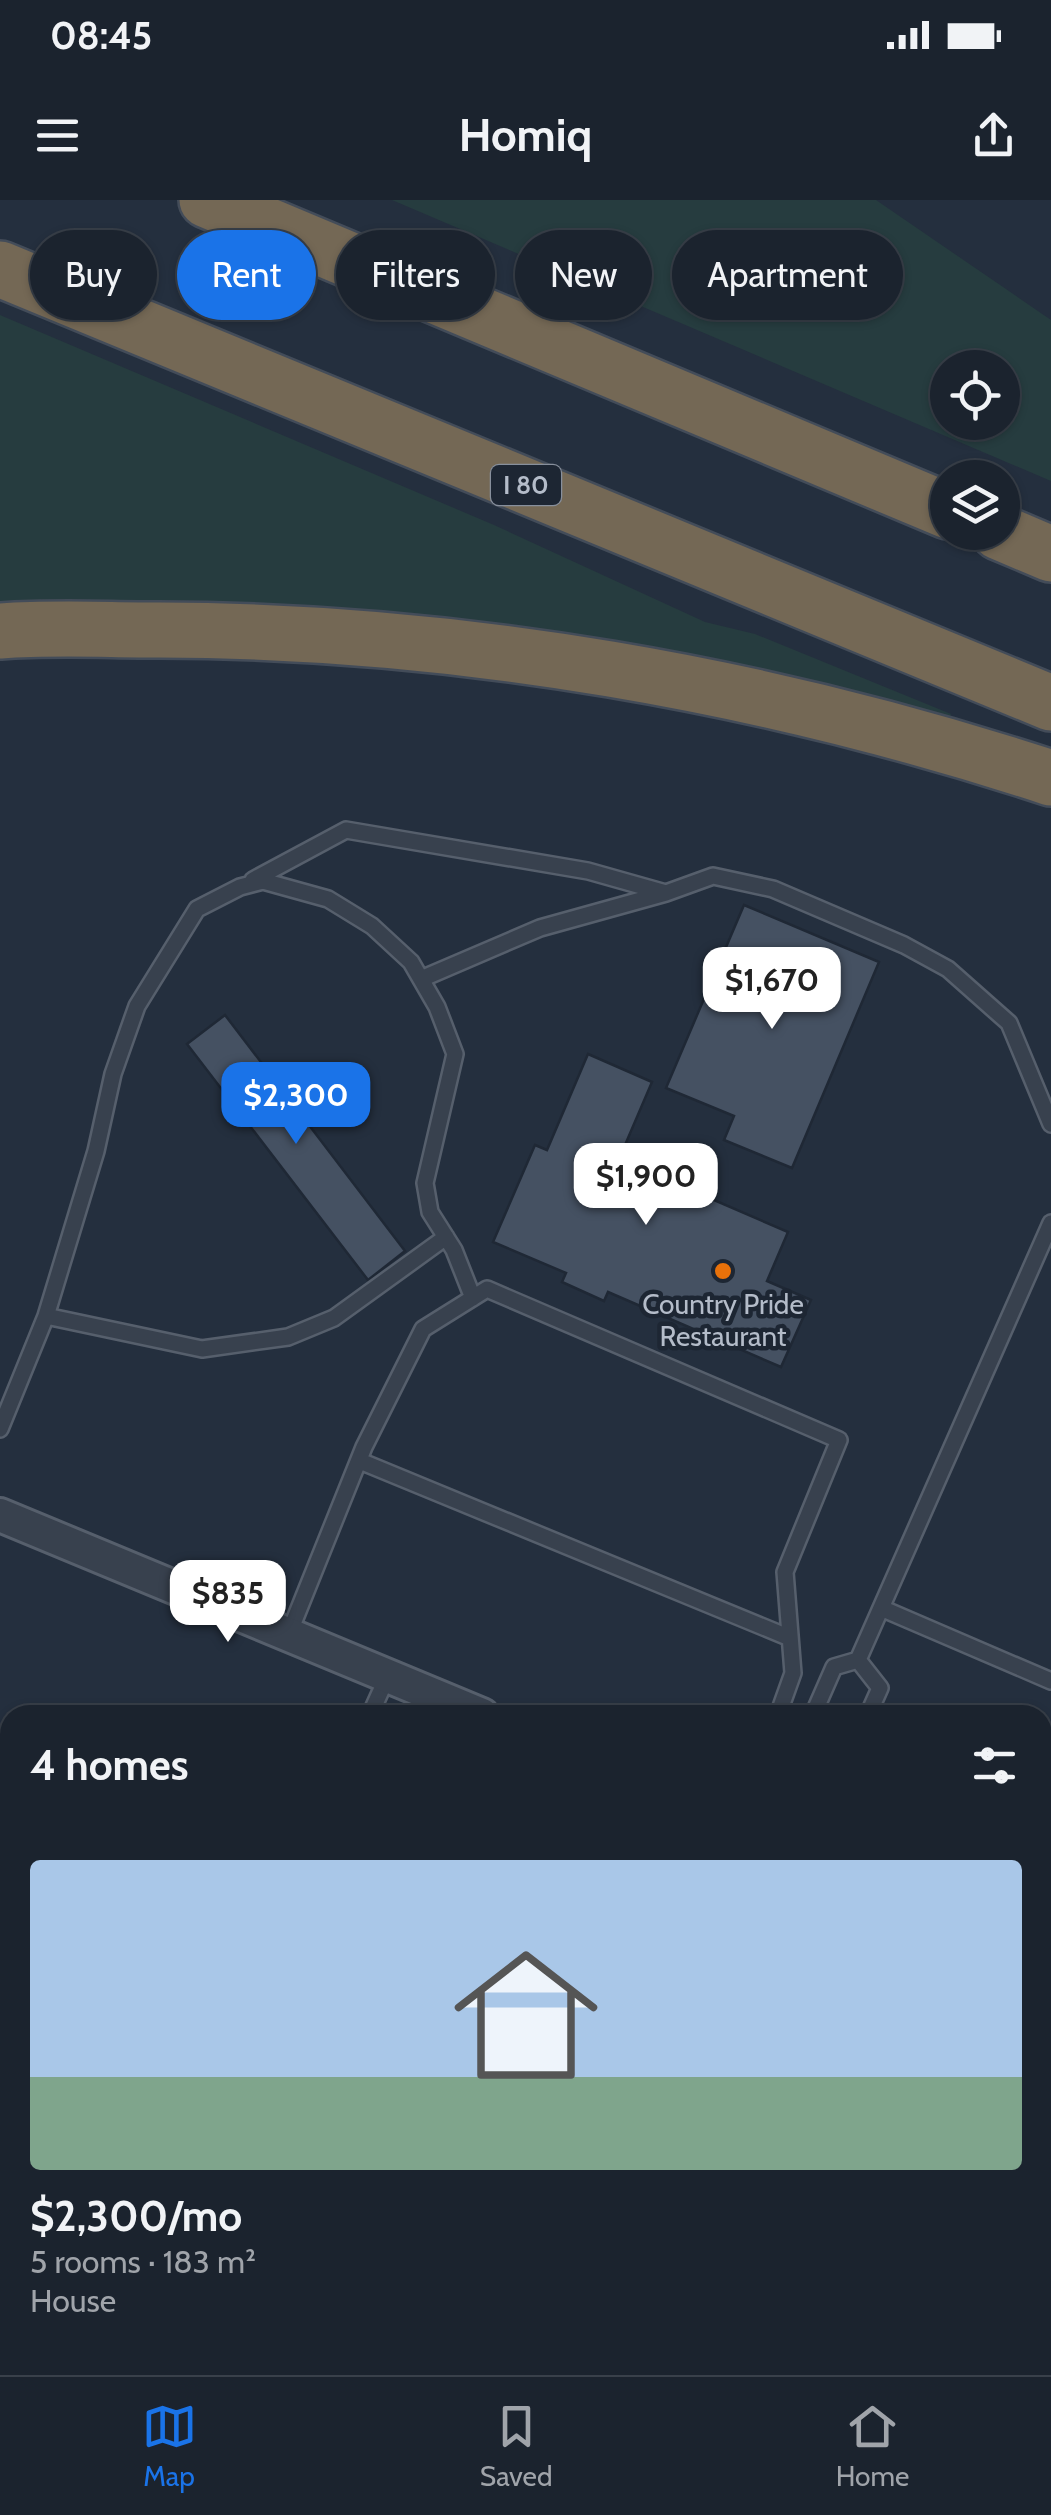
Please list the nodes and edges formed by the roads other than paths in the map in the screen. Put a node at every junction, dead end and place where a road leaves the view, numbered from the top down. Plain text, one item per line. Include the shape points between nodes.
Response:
1 (208, 200) edge
2 (0, 269) edge
3 (930, 503) edge
4 (1020, 541) edge
5 (1051, 554) edge
6 (0, 631) edge
7 (1051, 703) edge
8 (1051, 778) edge
9 (240, 887) junction
10 (666, 893) junction
11 (421, 979) junction
12 (1051, 1124) edge
13 (1051, 1223) edge
14 (446, 1237) junction
15 (473, 1298) junction
16 (46, 1316) junction
17 (0, 1429) edge
18 (360, 1461) junction
19 (0, 1515) edge
20 (881, 1608) junction
21 (288, 1636) junction
22 (790, 1638) junction
23 (858, 1660) junction
24 (388, 1675) junction
25 (1051, 1682) edge
26 (374, 1705) edge
27 (458, 1705) edge
28 (782, 1705) edge
29 (817, 1705) edge
30 (872, 1705) edge

1 - 3 highway
2 - 7 highway, I 80
4 - 5 highway
6 - 8 highway via 272,630 462,647 806,710
9 - 10 lane via 346,830 588,871
9 - 11 lane via 263,881 328,899 372,926
9 - 16 lane via 197,909 137,1006
10 - 11 lane via 540,928
10 - 12 lane via 713,876 773,889 948,969 1009,1024
11 - 14 lane via 455,1054 425,1183 430,1212
13 - 20 lane
14 - 15 lane
14 - 16 lane via 334,1318 288,1337 202,1349
15 - 18 lane via 423,1329
15 - 22 lane via 488,1289 839,1440 784,1572
16 - 17 lane
18 - 21 lane
18 - 22 lane
19 - 21 street
20 - 23 lane
20 - 25 lane
21 - 24 street
22 - 28 lane via 793,1673
23 - 29 lane via 834,1667
23 - 30 lane via 880,1688
24 - 26 lane
24 - 27 street

